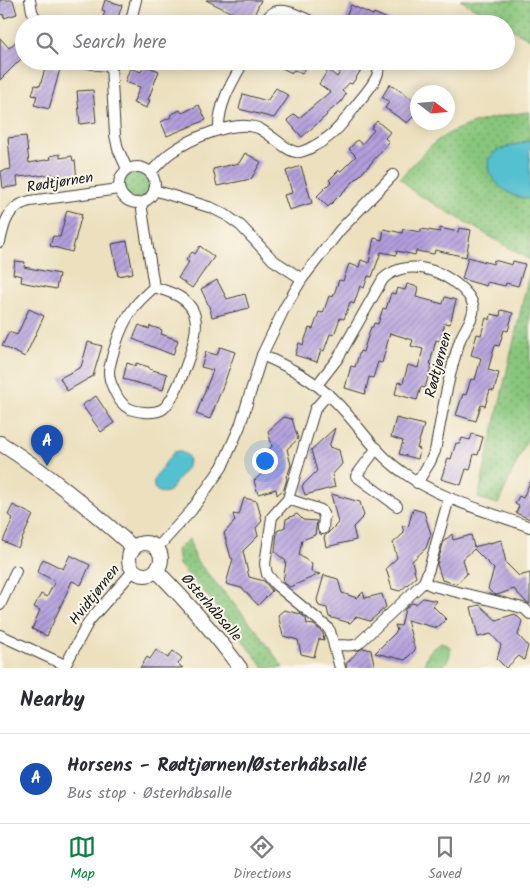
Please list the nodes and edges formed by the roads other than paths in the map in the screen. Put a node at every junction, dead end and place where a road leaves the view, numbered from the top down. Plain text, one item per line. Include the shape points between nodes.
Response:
1 (30, 0) edge
2 (136, 0) edge
3 (34, 15) edge
4 (132, 15) edge
5 (270, 15) edge
6 (297, 15) edge
7 (112, 70) edge
8 (239, 70) edge
9 (378, 70) edge
10 (219, 130) junction
11 (127, 169) junction
12 (150, 173) junction
13 (393, 174) dead end
14 (119, 189) junction
15 (154, 190) junction
16 (141, 202) junction
17 (0, 242) edge
18 (302, 279) junction
19 (154, 287) junction
20 (262, 355) junction
21 (317, 386) junction
22 (328, 394) junction
23 (0, 443) edge
24 (377, 448) junction
25 (417, 483) junction
26 (449, 498) junction
27 (288, 499) junction
28 (397, 506) dead end
29 (530, 527) edge
30 (323, 529) dead end
31 (134, 548) junction
32 (157, 548) junction
33 (134, 570) junction
34 (156, 570) junction
35 (16, 571) dead end
36 (424, 582) junction
37 (0, 605) edge
38 (530, 614) edge
39 (0, 635) edge
40 (334, 646) junction
41 (64, 666) edge
42 (240, 668) edge
43 (340, 668) edge

1 - 3 street
2 - 4 street
5 - 6 street via 286,10
7 - 11 street via 115,134
8 - 10 street via 222,106
9 - 10 street via 370,88 338,129 325,141 306,150 290,150 258,128 238,125
10 - 12 street via 168,155
11 - 12 street via 137,167
11 - 14 street via 120,178
12 - 15 street
13 - 18 street via 340,230
14 - 16 street via 125,199
14 - 17 street, Rødtjørnen via 30,201 18,206 10,214
15 - 16 street
15 - 18 street via 226,215 273,260
16 - 19 street
18 - 20 street
19 - 19 street via 180,296 188,304 196,324 194,340 169,405 155,412 134,411 118,399 108,370 123,324
20 - 21 street via 302,374
20 - 32 street via 240,426 222,467 190,511
21 - 22 street
21 - 25 street, Rødtjørnen via 338,358 383,279 390,273 400,268 429,270 452,280 469,296 473,313 462,335 449,378 435,451
22 - 24 street
22 - 27 street via 315,409
23 - 31 street via 87,506
24 - 25 street
24 - 28 street via 356,476
25 - 26 street
26 - 29 street
26 - 36 street
27 - 30 street via 320,510 324,516
27 - 40 street via 272,517 265,564 267,574 327,627
31 - 32 street via 147,543
31 - 33 street via 130,562
32 - 34 street via 161,559
33 - 34 street via 141,574
33 - 41 street, Hvidtjørnen via 89,621
34 - 42 street, Østerhåbsalle
35 - 37 street
36 - 38 street via 519,607
36 - 40 street via 358,644
39 - 41 street, Hvidtjørnen
40 - 43 street

